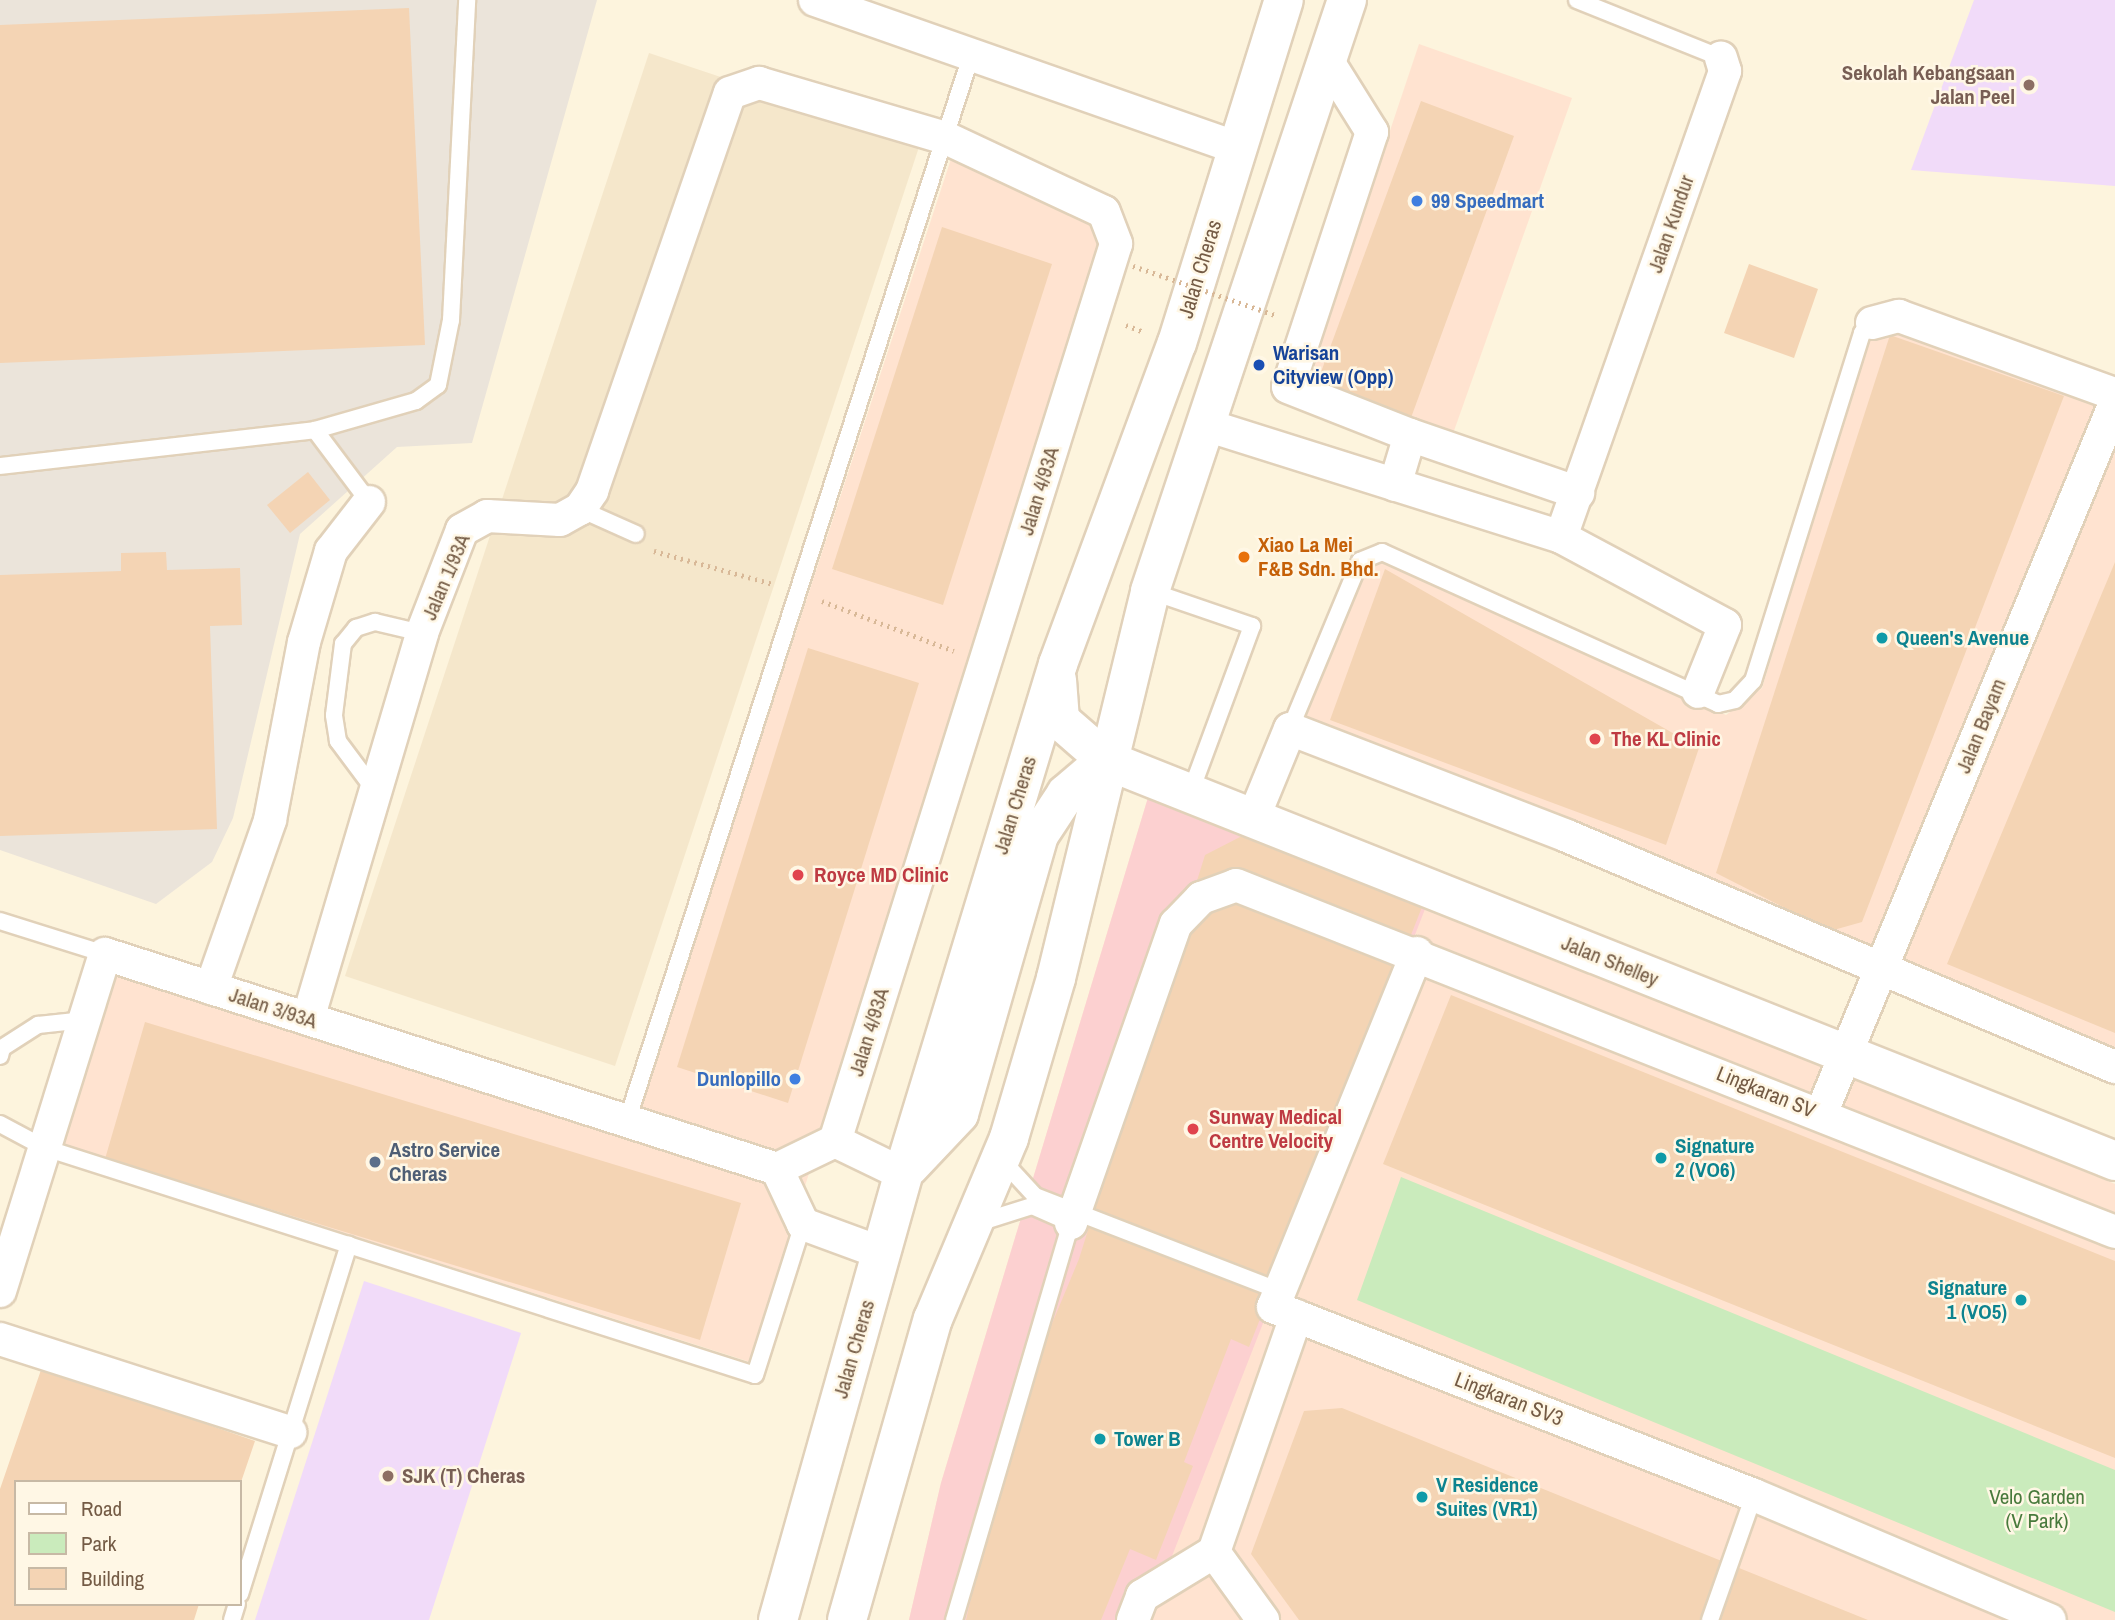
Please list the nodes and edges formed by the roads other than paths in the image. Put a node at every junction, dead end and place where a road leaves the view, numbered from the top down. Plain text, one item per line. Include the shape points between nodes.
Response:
1 (467, 0) edge
2 (815, 0) edge
3 (1284, 0) edge
4 (1347, 0) edge
5 (1577, 0) edge
6 (972, 53) junction
7 (1721, 58) joint
8 (1327, 60) junction
9 (946, 138) junction
10 (1238, 148) junction
11 (1872, 323) joint
12 (2115, 394) edge
13 (2115, 402) edge
14 (1206, 425) junction
15 (315, 430) junction
16 (1410, 435) junction
17 (0, 466) edge
18 (1395, 485) junction
19 (1578, 493) junction
20 (369, 502) joint
21 (580, 509) junction
22 (636, 534) dead end
23 (1561, 537) junction
24 (1150, 591) junction
25 (422, 633) junction
26 (1058, 664) junction
27 (1698, 692) junction
28 (1290, 729) junction
29 (1106, 760) junction
30 (378, 794) junction
31 (1190, 794) junction
32 (1253, 819) junction
33 (0, 921) edge
34 (1417, 953) junction
35 (105, 954) junction
36 (1880, 972) junction
37 (211, 988) junction
38 (308, 1019) junction
39 (85, 1020) junction
40 (1845, 1055) junction
41 (0, 1056) edge
42 (2115, 1067) edge
43 (1821, 1114) junction
44 (627, 1121) junction
45 (0, 1124) edge
46 (835, 1141) junction
47 (45, 1148) junction
48 (1001, 1158) junction
49 (2115, 1161) edge
50 (777, 1169) junction
51 (903, 1174) junction
52 (1076, 1220) junction
53 (803, 1224) junction
54 (973, 1225) junction
55 (2115, 1232) edge
56 (349, 1245) junction
57 (882, 1252) junction
58 (0, 1291) edge
59 (1288, 1304) junction
60 (0, 1339) edge
61 (290, 1432) junction
62 (1754, 1495) junction
63 (1214, 1552) junction
64 (242, 1588) edge
65 (778, 1620) edge
66 (847, 1620) edge
67 (954, 1620) edge
68 (1133, 1620) edge
69 (1263, 1620) edge
70 (1710, 1620) edge
71 (2050, 1620) edge

1 - 15 lane via 451,320 438,384 416,401
2 - 6 street
3 - 10 main road, Jalan Cheras
4 - 8 main road
5 - 7 lane, Jalan Kundur
6 - 9 lane
6 - 10 street
7 - 19 street, Jalan Kundur via 1725,71
8 - 14 main road
8 - 16 street via 1372,132 1288,387
9 - 21 street, Jalan 4/93A via 759,83 741,84 730,93
9 - 44 lane
9 - 46 street, Jalan 4/93A via 1104,212 1116,244
10 - 26 main road, Jalan Cheras via 1177,343
11 - 12 street via 1899,316
11 - 27 lane via 1862,334 1753,681 1735,700 1718,704
13 - 36 street, Jalan Bayam
14 - 18 street
14 - 24 main road
15 - 17 lane
15 - 20 lane
16 - 18 street
16 - 19 street
18 - 23 street
19 - 23 street, Jalan Kundur
20 - 37 street via 331,551 304,642 270,820
21 - 22 lane
21 - 25 street, Jalan 1/93A via 560,520 474,520 462,530
23 - 27 street via 1725,625
24 - 29 main road
24 - 31 lane via 1252,626
25 - 30 street, Jalan 1/93A
25 - 30 lane via 375,622 356,628 343,645 334,715 338,741
26 - 29 main road, Jalan Shelley via 1060,720
26 - 51 main road, Jalan Cheras
27 - 28 lane via 1382,552 1360,561
28 - 32 street
28 - 36 street via 1567,836
29 - 31 main road, Jalan Shelley
29 - 48 main road via 1056,978
29 - 51 main road via 1066,794 1039,835 959,1114
30 - 38 street, Jalan 1/93A
31 - 32 main road, Jalan Shelley
32 - 40 main road, Jalan Shelley
33 - 35 lane
34 - 43 street, Lingkaran SV
34 - 52 street, Lingkaran SV via 1245,886 1201,898 1176,924
34 - 59 street
35 - 37 street, Jalan 3/93A
35 - 39 street
36 - 40 street, Jalan Bayam
36 - 42 street
37 - 38 street, Jalan 3/93A
38 - 44 street, Jalan 3/93A
39 - 41 lane via 38,1026 2,1048
39 - 47 street
40 - 43 street, Jalan Bayam
40 - 49 main road, Jalan Shelley
43 - 55 street, Lingkaran SV
44 - 50 street, Jalan 3/93A
45 - 47 lane
46 - 50 street
46 - 51 street
47 - 56 lane
47 - 58 street
48 - 52 lane, Lingkaran SV3 via 1035,1196
48 - 54 main road
50 - 53 street
51 - 57 main road, Jalan Cheras
52 - 54 lane, Lingkaran SV3 via 1032,1206
52 - 59 lane, Lingkaran SV3
52 - 67 lane
53 - 56 lane via 755,1375
53 - 57 street
54 - 66 main road via 933,1319
56 - 61 lane
57 - 65 main road, Jalan Cheras
59 - 62 street, Lingkaran SV3
59 - 63 street
60 - 61 street
61 - 64 lane
62 - 70 lane
62 - 71 street, Lingkaran SV3
63 - 68 street via 1142,1596
63 - 69 street

